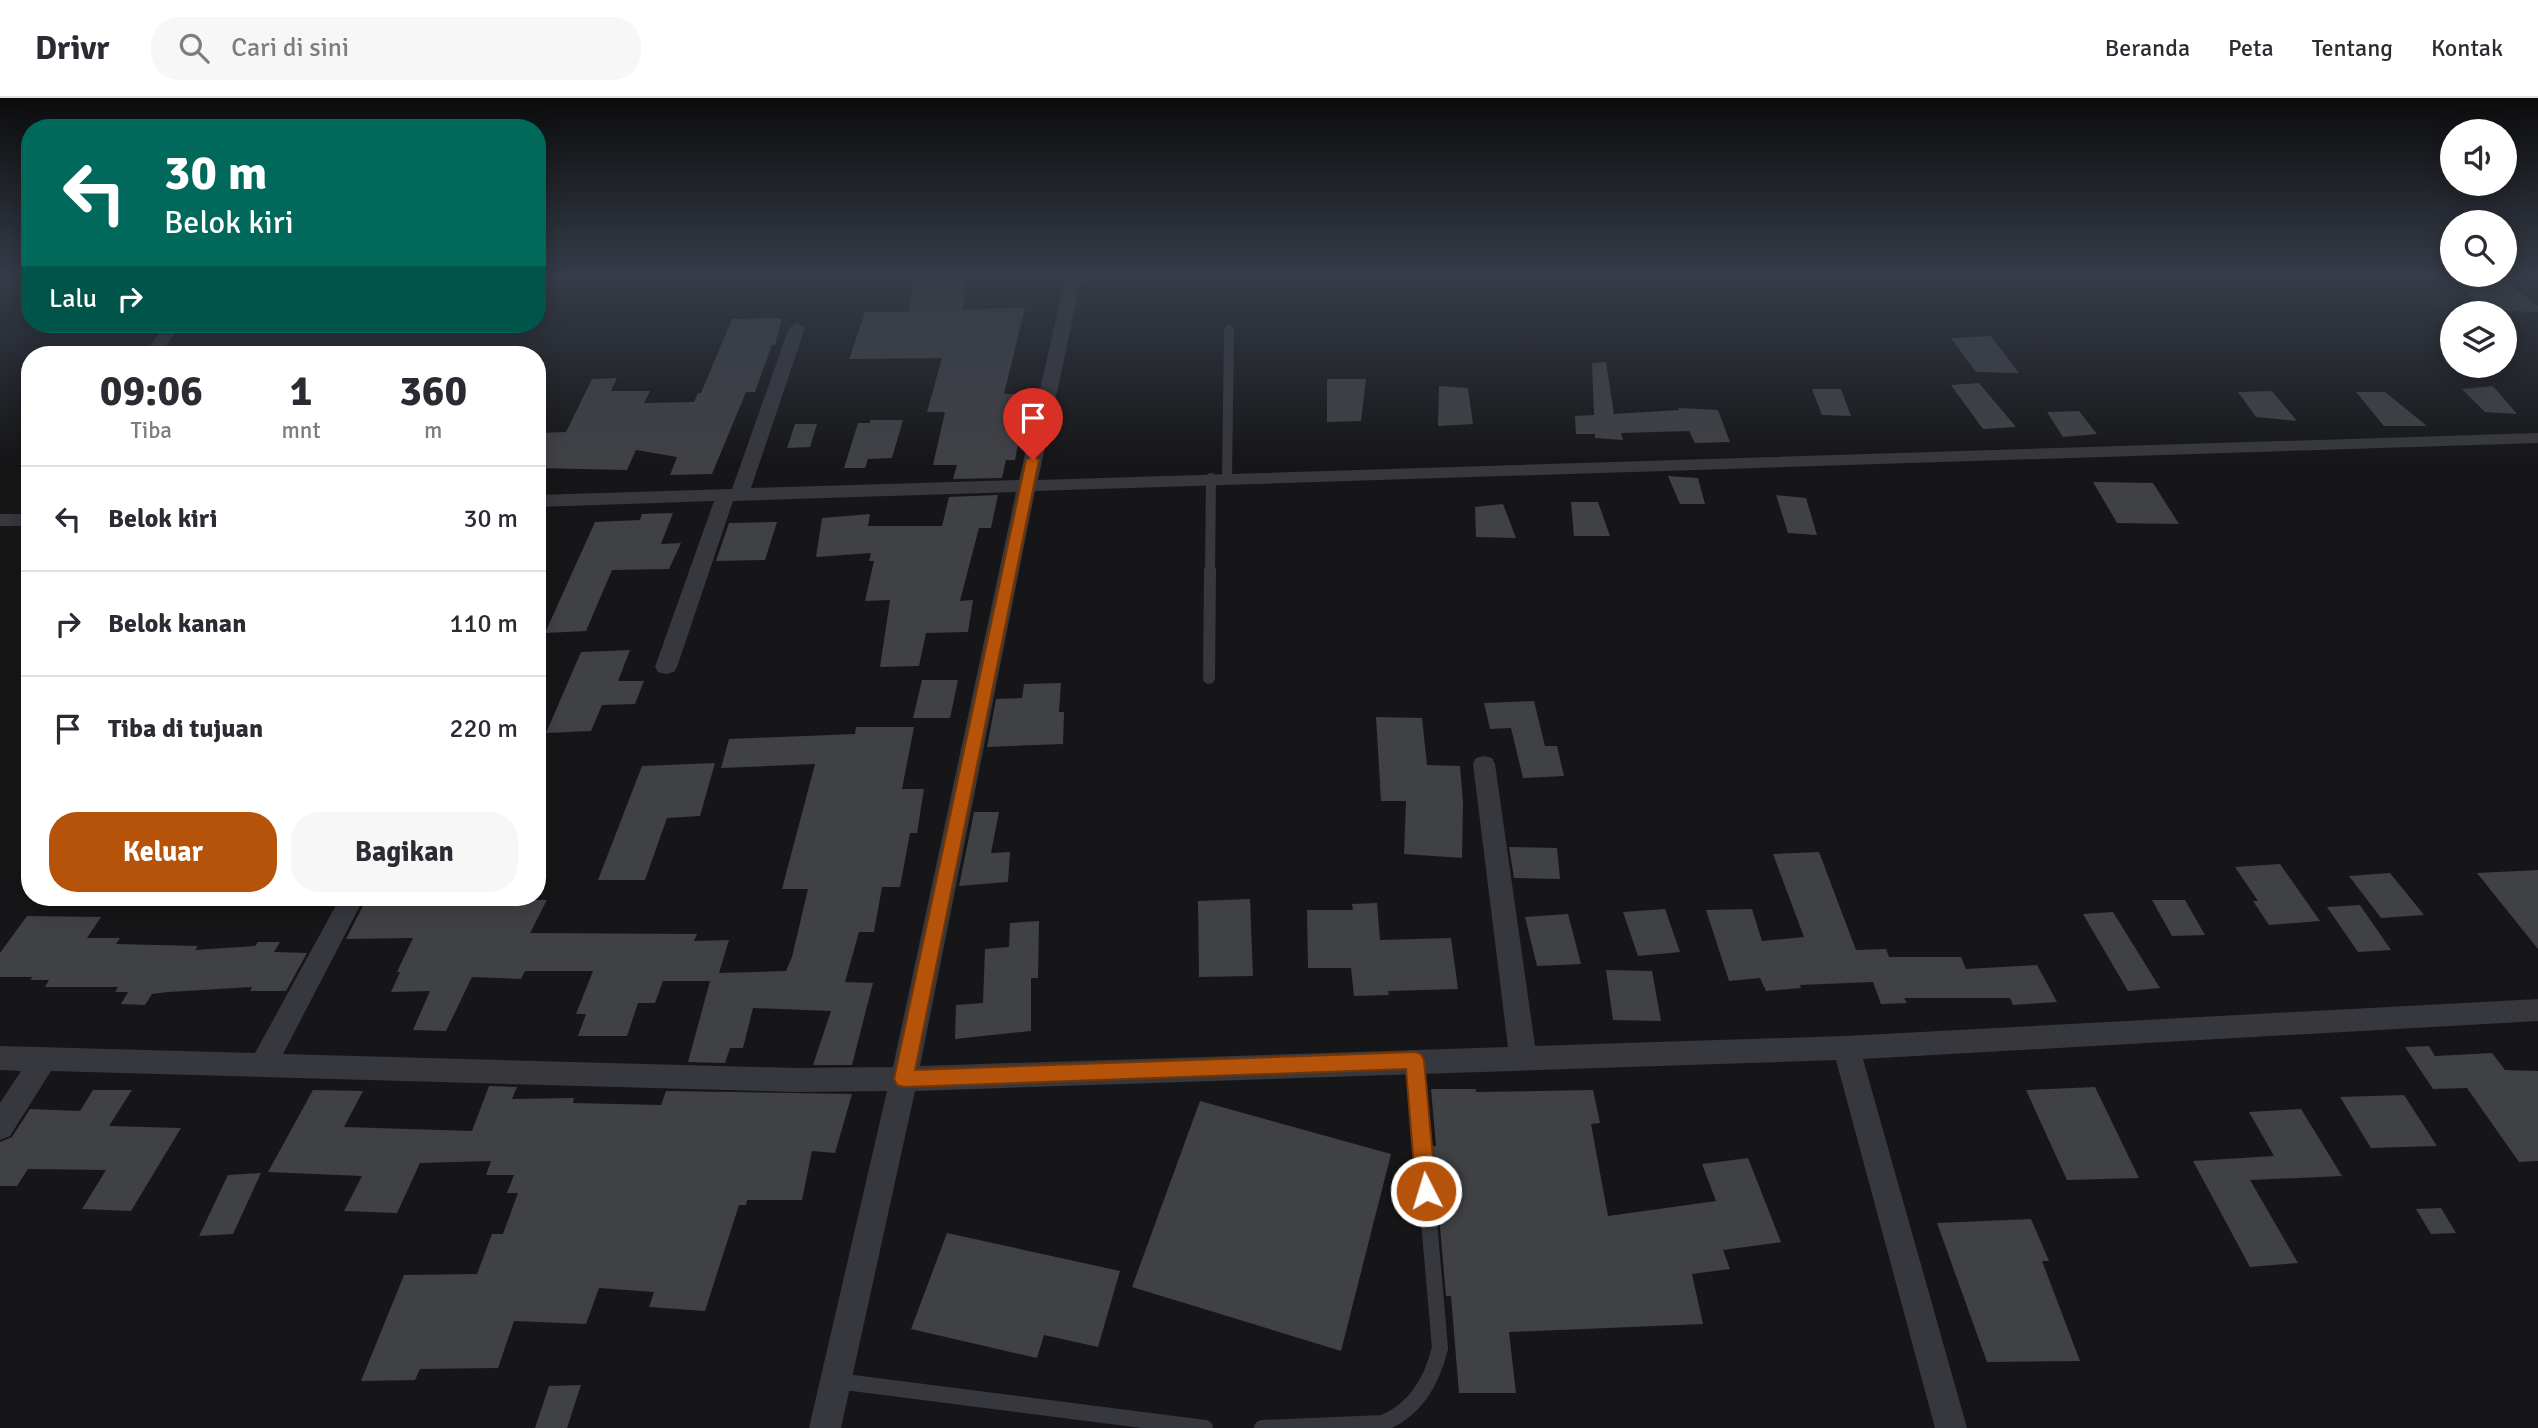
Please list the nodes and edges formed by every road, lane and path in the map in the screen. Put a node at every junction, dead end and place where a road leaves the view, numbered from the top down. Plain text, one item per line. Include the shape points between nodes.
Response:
1 (793, 338) edge
2 (1060, 338) edge
3 (1229, 338) edge
4 (2538, 438) edge
5 (1219, 478) junction
6 (1027, 486) junction
7 (733, 495) junction
8 (546, 501) edge
9 (0, 520) edge
10 (21, 520) edge
11 (666, 667) dead end
12 (1209, 678) dead end
13 (1484, 764) dead end
14 (348, 906) edge
15 (2538, 1010) edge
16 (1846, 1048) junction
17 (1523, 1057) junction
18 (0, 1058) edge
19 (44, 1059) junction
20 (1415, 1060) junction
21 (261, 1066) junction
22 (904, 1079) junction
23 (0, 1127) edge
24 (835, 1380) junction
25 (825, 1428) edge
26 (1205, 1428) edge
27 (1262, 1428) edge
28 (1951, 1428) edge

1 - 7 street
2 - 6 street
3 - 5 lane
4 - 5 street
5 - 6 street
5 - 12 lane
6 - 7 street
6 - 22 street
7 - 8 street
7 - 11 street
9 - 10 street
13 - 17 street
14 - 21 street
15 - 16 street
16 - 17 street
16 - 28 street
17 - 20 street
18 - 19 street
19 - 21 street
19 - 23 street
20 - 22 street
20 - 27 lane via 1440,1348 1437,1368 1407,1409 1385,1423
21 - 22 street
22 - 24 street
24 - 25 street
24 - 26 lane

